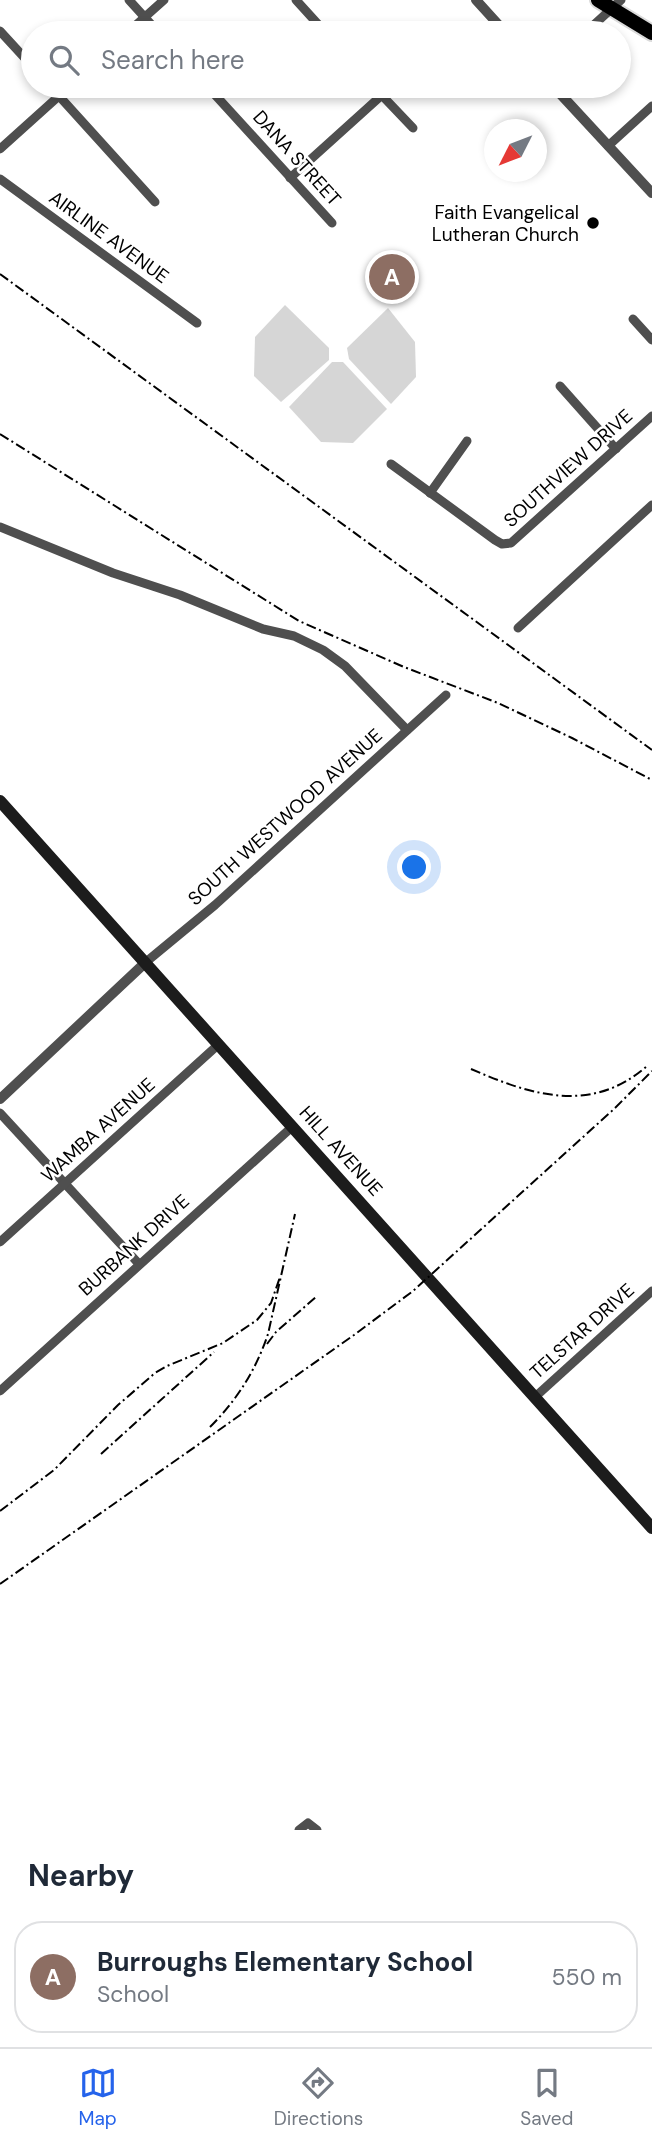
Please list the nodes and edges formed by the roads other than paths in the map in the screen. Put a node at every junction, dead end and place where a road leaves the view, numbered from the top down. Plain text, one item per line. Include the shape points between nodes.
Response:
1 (129, 0) edge
2 (164, 0) edge
3 (296, 0) edge
4 (476, 0) edge
5 (598, 0) edge
6 (617, 4) edge
7 (145, 17) junction
8 (140, 21) edge
9 (148, 21) edge
10 (315, 21) edge
11 (495, 21) edge
12 (598, 21) edge
13 (0, 31) edge
14 (652, 33) edge
15 (21, 54) edge
16 (57, 98) edge
17 (61, 98) edge
18 (218, 98) edge
19 (379, 98) edge
20 (385, 98) edge
21 (564, 98) edge
22 (652, 106) edge
23 (413, 128) dead end
24 (608, 145) junction
25 (0, 149) edge
26 (290, 178) junction
27 (0, 179) edge
28 (652, 193) edge
29 (155, 202) dead end
30 (332, 223) dead end
31 (633, 319) dead end
32 (197, 323) dead end
33 (652, 340) edge
34 (560, 386) dead end
35 (652, 416) edge
36 (467, 441) dead end
37 (616, 449) junction
38 (391, 464) dead end
39 (430, 493) junction
40 (652, 505) edge
41 (0, 527) edge
42 (518, 628) dead end
43 (446, 695) dead end
44 (407, 730) junction
45 (0, 801) edge
46 (146, 962) junction
47 (219, 1044) junction
48 (0, 1099) edge
49 (0, 1113) edge
50 (292, 1127) junction
51 (64, 1184) junction
52 (0, 1242) edge
53 (139, 1265) junction
54 (652, 1291) edge
55 (0, 1391) edge
56 (535, 1397) junction
57 (652, 1528) edge
58 (299, 1830) edge
59 (317, 1830) edge

1 - 7 street
2 - 7 street
3 - 10 street
4 - 11 street
5 - 6 main road
6 - 12 street
6 - 14 main road
7 - 8 street
7 - 9 street
13 - 15 street
16 - 25 street
17 - 29 street
18 - 26 street, DANA STREET
19 - 26 street
20 - 23 street
21 - 24 street
22 - 24 street
24 - 28 street
26 - 30 street, DANA STREET
27 - 32 street, AIRLINE AVENUE
31 - 33 street
34 - 37 street
35 - 37 street, SOUTHVIEW DRIVE
36 - 39 street
37 - 39 street, SOUTHVIEW DRIVE via 511,543 495,540
38 - 39 street
40 - 42 street
41 - 44 street via 323,650 345,666
43 - 44 street, SOUTH WESTWOOD AVENUE
44 - 46 street, SOUTH WESTWOOD AVENUE
45 - 46 main road, HILL AVENUE
46 - 47 main road, HILL AVENUE
46 - 48 street
47 - 50 main road, HILL AVENUE
47 - 51 street, WAMBA AVENUE
49 - 51 street
50 - 53 street, BURBANK DRIVE
50 - 56 main road, HILL AVENUE
51 - 52 street, WAMBA AVENUE
51 - 53 street
53 - 55 street, BURBANK DRIVE
54 - 56 street, TELSTAR DRIVE
56 - 57 main road, HILL AVENUE
58 - 59 street via 308,1824

